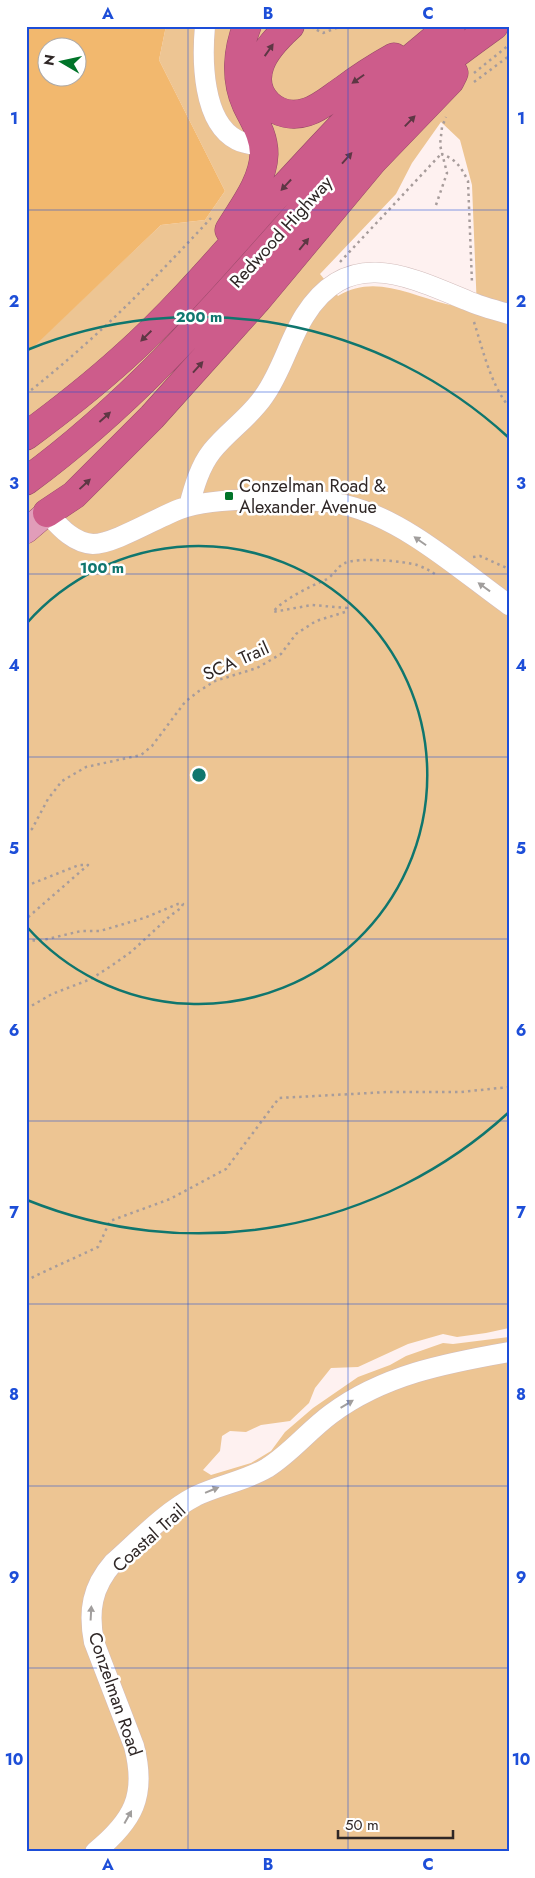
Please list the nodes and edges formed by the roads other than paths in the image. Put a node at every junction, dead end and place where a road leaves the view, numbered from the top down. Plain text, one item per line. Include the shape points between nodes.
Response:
1 (205, 26) edge
2 (247, 26) edge
3 (494, 26) edge
4 (304, 27) edge
5 (456, 33) edge
6 (263, 146) junction
7 (192, 288) junction
8 (509, 314) edge
9 (70, 403) junction
10 (26, 426) edge
11 (26, 436) edge
12 (26, 481) edge
13 (189, 506) junction
14 (47, 513) junction
15 (26, 531) edge
16 (509, 605) edge
17 (509, 1352) edge
18 (95, 1852) edge

1 - 6 street via 206,82 218,118 236,139
2 - 6 highway via 240,53 239,79
3 - 5 highway, Redwood Highway
5 -> 4 highway via 382,64 315,108 293,114 282,113 267,104 260,94 257,80 262,60 275,41
5 -> 7 highway, Redwood Highway via 395,72 371,95
12 -> 5 highway, Redwood Highway via 78,441 151,374 381,121 430,74
14 -> 5 highway via 66,501 141,429 206,358 373,161 450,81
6 - 7 highway via 257,180
7 -> 9 highway, Redwood Highway via 130,352
8 - 13 street via 427,284 379,273 354,274 339,280 326,289 304,316 266,395 207,458
9 - 10 highway
9 - 11 highway, Redwood Highway
13 - 14 street via 108,541 92,544 70,536
16 -> 13 street via 408,533 358,508 290,500 229,501
14 - 15 main road
18 -> 17 street, Conzelman Road via 126,1823 140,1784 134,1746 94,1642 91,1625 93,1598 104,1573 179,1506 264,1469 353,1400 427,1368

